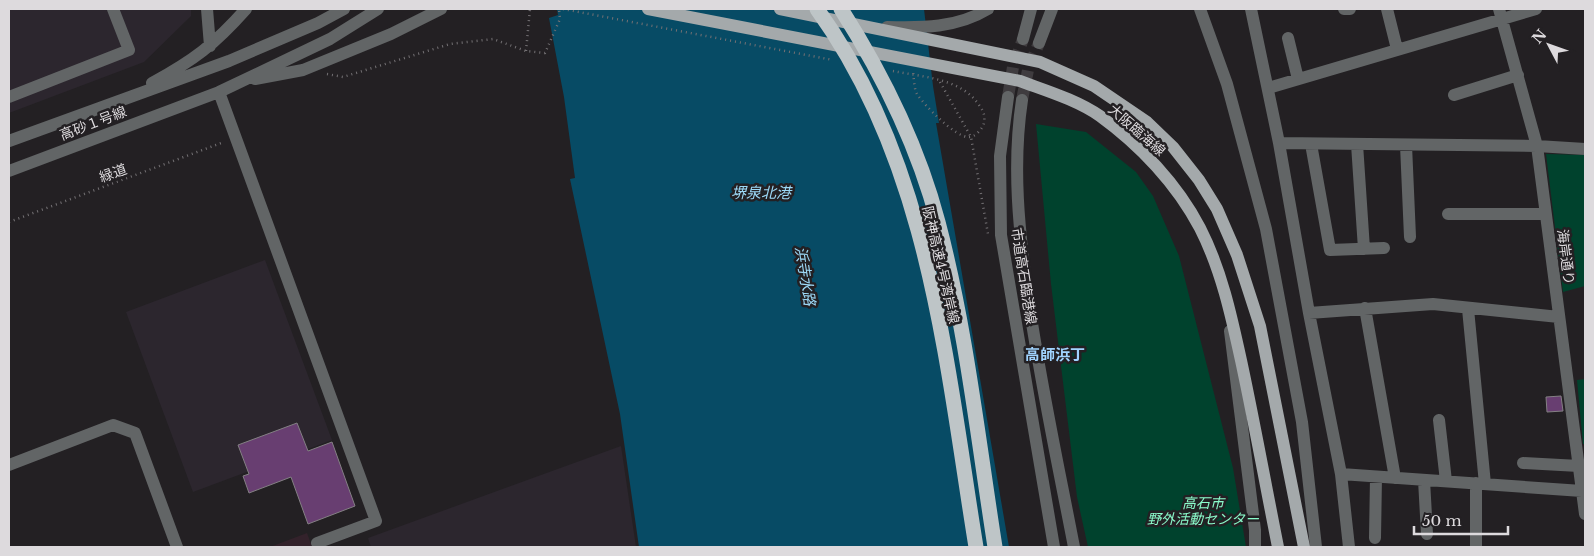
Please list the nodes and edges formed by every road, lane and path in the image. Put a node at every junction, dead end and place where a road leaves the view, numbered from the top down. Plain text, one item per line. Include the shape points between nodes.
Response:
1 (113, 9) edge
2 (207, 9) edge
3 (246, 9) edge
4 (344, 9) edge
5 (378, 9) edge
6 (442, 9) edge
7 (530, 9) edge
8 (558, 9) edge
9 (563, 9) edge
10 (648, 9) edge
11 (780, 9) edge
12 (817, 9) edge
13 (841, 9) edge
14 (988, 9) edge
15 (1031, 9) edge
16 (1052, 9) edge
17 (1200, 9) edge
18 (1251, 9) edge
19 (1344, 9) edge
20 (1350, 9) edge
21 (1387, 9) edge
22 (1536, 9) edge
23 (1500, 14) edge
24 (912, 31) junction
25 (1288, 38) dead end
26 (1023, 39) tunnel mouth
27 (1039, 44) tunnel mouth
28 (210, 46) junction
29 (1397, 49) junction
30 (526, 51) junction
31 (834, 60) dead end
32 (914, 63) junction
33 (892, 71) dead end
34 (321, 72) dead end
35 (1518, 76) junction
36 (1298, 79) junction
37 (940, 80) junction
38 (236, 83) junction
39 (1268, 88) junction
40 (219, 92) junction
41 (1454, 95) dead end
42 (9, 97) edge
43 (1008, 97) tunnel mouth
44 (1022, 100) tunnel mouth
45 (115, 104) junction
46 (970, 137) junction
47 (9, 142) edge
48 (224, 142) dead end
49 (1279, 143) junction
50 (1311, 144) junction
51 (1357, 144) junction
52 (1406, 145) junction
53 (1537, 146) junction
54 (1585, 149) edge
55 (9, 171) edge
56 (1448, 214) dead end
57 (1540, 214) dead end
58 (9, 222) edge
59 (1410, 237) dead end
60 (989, 242) dead end
61 (1384, 248) dead end
62 (1364, 249) junction
63 (1224, 289) junction
64 (1365, 308) junction
65 (1468, 309) junction
66 (1309, 313) junction
67 (1559, 316) junction
68 (1439, 420) dead end
69 (1581, 447) edge
70 (1523, 463) dead end
71 (9, 464) edge
72 (1579, 466) junction
73 (1341, 474) junction
74 (1376, 477) junction
75 (1395, 478) junction
76 (1424, 480) junction
77 (1446, 481) junction
78 (1480, 483) junction
79 (1582, 491) junction
80 (1585, 514) edge
81 (1426, 534) dead end
82 (1375, 538) dead end
83 (316, 542) dead end
84 (1476, 546) dead end
85 (177, 547) edge
86 (976, 547) edge
87 (994, 547) edge
88 (1054, 547) edge
89 (1074, 547) edge
90 (1255, 547) edge
91 (1278, 547) edge
92 (1304, 547) edge
93 (1316, 547) edge
94 (1349, 547) edge

1 - 42 street via 129,50
2 - 28 street
3 - 28 street
4 - 45 street, 高砂１号線 via 309,27
5 - 38 street via 330,39
6 - 38 street via 303,70
7 - 30 path
8 - 30 path via 560,19 545,53
9 - 31 path
10 - 32 main road, 大阪臨海線
11 - 24 main road, 大阪臨海線
12 - 86 highway, 阪神高速4号湾岸線 via 846,53 885,133 920,234 945,356
13 - 87 highway, 阪神高速4号湾岸線 via 879,73 902,122 938,221 965,356
14 - 24 street via 972,18
15 - 26 street
16 - 27 street
17 - 93 street via 1227,84 1266,229 1302,422
18 - 39 street
19 - 20 street
21 - 29 street
22 - 23 street
23 - 29 street
23 - 35 street, 海岸通り
24 - 92 main road, 大阪臨海線 via 1040,62 1094,86 1147,122 1174,147 1217,209 1260,326
25 - 36 street
28 - 45 street via 193,60
29 - 36 street
30 - 34 path via 493,39 450,44 343,77
32 - 46 path via 916,94 956,134
32 - 63 main road, 大阪臨海線 via 1020,81 1070,100 1099,116 1144,153 1166,178 1200,228
33 - 37 path
35 - 41 street
35 - 53 street, 海岸通り
36 - 39 street
37 - 46 path
37 - 46 path via 961,88 978,102 985,117 975,136
38 - 40 street, 高砂１号線
39 - 49 street
40 - 55 street, 高砂１号線
40 - 83 street via 376,521
43 - 88 street, 市道高石臨港線 via 1000,156 1001,235
44 - 89 street, 市道高石臨港線 via 1016,170 1020,238 1034,342
45 - 47 street, 高砂１号線
46 - 60 path
48 - 58 path, 緑道
49 - 50 street
49 - 66 street
50 - 51 street
50 - 62 street via 1330,250
51 - 52 street
51 - 62 street
52 - 53 street
52 - 59 street
53 - 54 street
53 - 67 street, 海岸通り
56 - 57 street
61 - 62 street
63 - 90 street via 1256,530
63 - 91 main road, 大阪臨海線
64 - 65 street via 1433,304
64 - 66 street
64 - 75 street
65 - 67 street
65 - 78 street
66 - 73 street
67 - 69 street, 海岸通り
68 - 77 street
69 - 72 street, 海岸通り
70 - 72 street
71 - 85 street via 113,425 134,433
72 - 79 street, 海岸通り
73 - 74 street
73 - 94 street
74 - 75 street
74 - 82 street
75 - 76 street
76 - 77 street
76 - 81 street
77 - 78 street
78 - 79 street
78 - 84 street
79 - 80 street, 海岸通り

